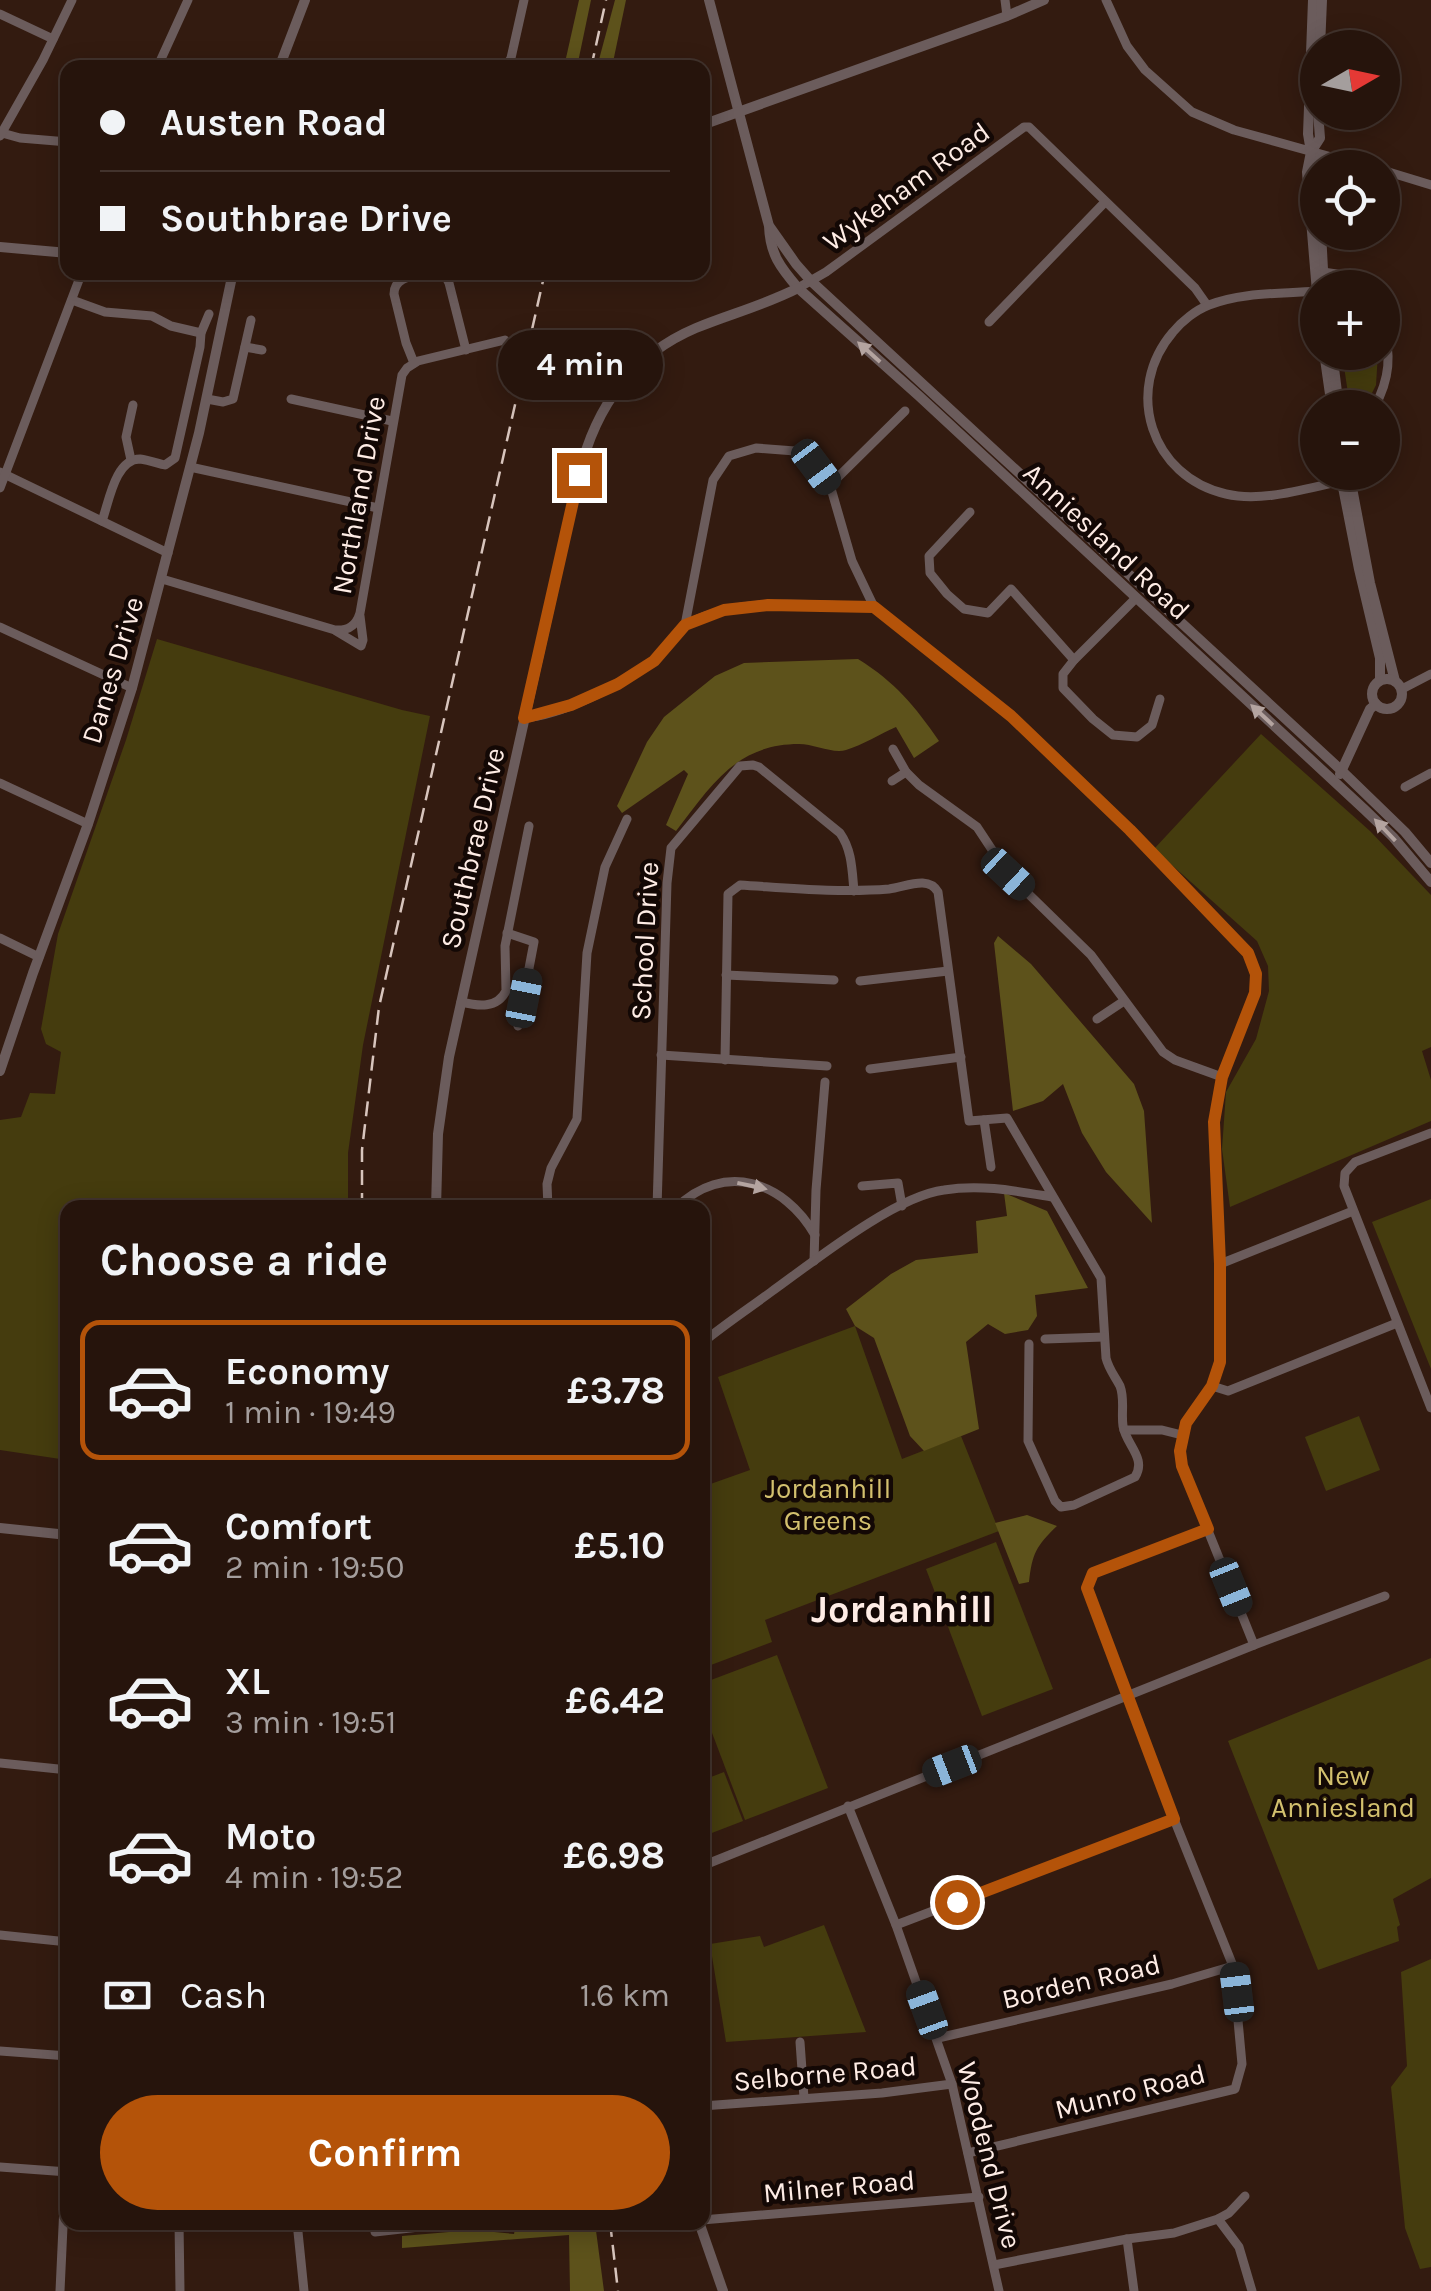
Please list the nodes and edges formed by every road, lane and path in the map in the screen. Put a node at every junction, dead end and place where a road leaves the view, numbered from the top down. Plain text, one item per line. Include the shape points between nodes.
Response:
1 (72, 0) edge
2 (188, 0) edge
3 (304, 0) edge
4 (524, 0) edge
5 (709, 0) edge
6 (1006, 0) edge
7 (1044, 0) edge
8 (1106, 0) edge
9 (1313, 0) edge
10 (1322, 0) edge
11 (0, 14) edge
12 (1007, 16) junction
13 (1321, 30) edge
14 (53, 39) junction
15 (161, 60) edge
16 (282, 60) edge
17 (510, 60) edge
18 (738, 112) junction
19 (710, 122) edge
20 (1, 135) edge
21 (60, 141) edge
22 (1305, 150) edge
23 (1312, 150) edge
24 (1400, 176) edge
25 (1431, 185) edge
26 (1104, 202) junction
27 (769, 226) junction
28 (0, 247) edge
29 (60, 252) edge
30 (79, 280) edge
31 (232, 280) edge
32 (400, 280) edge
33 (447, 280) edge
34 (811, 280) junction
35 (798, 288) junction
36 (1300, 291) edge
37 (72, 300) junction
38 (1207, 305) junction
39 (209, 314) dead end
40 (251, 320) dead end
41 (989, 322) dead end
42 (201, 333) junction
43 (505, 340) dead end
44 (245, 346) junction
45 (262, 350) dead end
46 (466, 350) junction
47 (414, 363) junction
48 (207, 399) junction
49 (291, 399) dead end
50 (133, 405) dead end
51 (906, 411) dead end
52 (392, 421) junction
53 (132, 460) junction
54 (190, 467) junction
55 (3, 473) edge
56 (830, 485) junction
57 (0, 488) edge
58 (1300, 488) edge
59 (1348, 490) edge
60 (1348, 490) edge
61 (378, 508) junction
62 (970, 512) dead end
63 (102, 521) junction
64 (1077, 526) junction
65 (1070, 536) junction
66 (168, 554) junction
67 (162, 580) junction
68 (1136, 598) junction
69 (874, 607) junction
70 (360, 614) junction
71 (685, 625) junction
72 (0, 626) edge
73 (335, 630) junction
74 (1074, 660) junction
75 (1431, 674) edge
76 (1380, 680) junction
77 (1399, 685) junction
78 (132, 688) junction
79 (1160, 698) dead end
80 (1376, 704) junction
81 (524, 718) junction
82 (893, 749) dead end
83 (1342, 771) junction
84 (906, 772) junction
85 (1431, 773) edge
86 (892, 781) dead end
87 (1333, 782) junction
88 (0, 783) edge
89 (1405, 787) dead end
90 (627, 819) dead end
91 (88, 824) junction
92 (529, 826) dead end
93 (1431, 863) edge
94 (1431, 882) edge
95 (854, 891) junction
96 (507, 933) junction
97 (0, 938) edge
98 (39, 957) junction
99 (948, 972) junction
100 (726, 974) junction
101 (834, 980) dead end
102 (860, 981) dead end
103 (1124, 1001) junction
104 (461, 1002) junction
105 (1097, 1019) dead end
106 (518, 1026) dead end
107 (661, 1054) junction
108 (962, 1056) junction
109 (725, 1060) junction
110 (826, 1066) dead end
111 (870, 1069) dead end
112 (0, 1071) edge
113 (1222, 1077) junction
114 (824, 1082) dead end
115 (984, 1120) junction
116 (1431, 1133) edge
117 (991, 1167) dead end
118 (862, 1186) dead end
119 (1052, 1197) junction
120 (436, 1200) edge
121 (548, 1200) edge
122 (657, 1200) edge
123 (684, 1200) edge
124 (902, 1206) junction
125 (1354, 1212) junction
126 (815, 1235) junction
127 (814, 1261) junction
128 (1220, 1264) junction
129 (1396, 1322) junction
130 (710, 1337) edge
131 (1104, 1337) junction
132 (1045, 1339) dead end
133 (1028, 1344) dead end
134 (1212, 1386) junction
135 (1431, 1408) edge
136 (1124, 1430) junction
137 (1182, 1434) junction
138 (0, 1528) edge
139 (1208, 1529) junction
140 (60, 1534) edge
141 (1384, 1596) dead end
142 (1254, 1645) junction
143 (1128, 1696) junction
144 (0, 1763) edge
145 (60, 1769) edge
146 (848, 1806) junction
147 (1174, 1819) junction
148 (710, 1863) edge
149 (896, 1925) junction
150 (0, 1936) edge
151 (60, 1941) edge
152 (1234, 1966) junction
153 (938, 2038) junction
154 (800, 2042) dead end
155 (0, 2052) edge
156 (60, 2056) edge
157 (952, 2084) junction
158 (804, 2098) junction
159 (710, 2105) edge
160 (968, 2153) junction
161 (0, 2167) edge
162 (60, 2172) edge
163 (979, 2196) junction
164 (1244, 2196) dead end
165 (1218, 2220) junction
166 (710, 2221) edge
167 (63, 2230) edge
168 (178, 2230) edge
169 (298, 2230) edge
170 (394, 2230) edge
171 (703, 2230) edge
172 (375, 2232) dead end
173 (1127, 2239) junction
174 (994, 2265) junction
175 (60, 2291) edge
176 (180, 2291) edge
177 (304, 2291) edge
178 (723, 2291) edge
179 (1000, 2291) edge
180 (1134, 2291) edge
181 (1252, 2291) edge

1 - 14 street
2 - 15 street
3 - 16 street
4 - 17 street
5 - 18 street, Anniesland Road
6 - 12 street
7 - 12 street
8 - 22 street via 1145,70 1192,112
9 - 23 street
10 - 13 street
11 - 14 street
12 - 18 street
14 - 20 street
18 - 19 street
18 - 27 street, Anniesland Road
20 - 21 street
24 - 25 street
26 - 34 street, Wykeham Road via 1024,127
26 - 38 street, Wykeham Road
26 - 41 street
27 - 34 street, Anniesland Road
27 - 35 street, Anniesland Road via 770,247
28 - 29 street
30 - 37 street
31 - 48 street, Danes Drive
32 - 47 street via 394,294
33 - 46 street
34 - 35 street, Wykeham Road
34 - 64 street, Anniesland Road
65 -> 35 street, Anniesland Road
35 - 81 street, Southbrae Drive via 668,343 604,408 585,448
36 - 38 street
37 - 42 street
37 - 55 street
38 - 58 street via 1166,340 1152,372 1147,390 1157,442 1191,480 1210,489 1239,496
39 - 42 street
40 - 44 street
42 - 53 street via 175,458 166,464
43 - 46 street
44 - 45 street
44 - 48 street via 234,399
46 - 47 street
47 - 52 street, Northland Drive via 401,378
48 - 54 street, Danes Drive
49 - 52 street
50 - 53 street via 126,441
51 - 56 street
52 - 61 street, Northland Drive
53 - 63 street via 120,470
54 - 61 street
54 - 66 street, Danes Drive
55 - 57 street
55 - 63 street
56 - 69 street via 852,561
56 - 71 street via 796,451 756,448 729,456 713,480
59 - 76 street
60 - 77 street
61 - 70 street, Northland Drive
62 - 74 street via 929,556 930,573 964,609 988,613 1011,589
63 - 66 street
64 - 65 street
64 - 83 street, Anniesland Road
65 - 68 street, Anniesland Road
66 - 67 street, Danes Drive
67 - 73 street, Northland Drive
67 - 78 street, Danes Drive
68 - 74 street
87 -> 68 street, Anniesland Road
69 - 71 street via 768,605 724,610
69 - 113 street via 1011,716 1248,953 1255,993
70 - 73 street, Northland Drive via 351,627
70 - 73 street, Northland Drive via 361,646
71 - 81 street via 654,661 618,684
72 - 78 street
74 - 79 street via 1063,674 1063,688 1113,735 1137,736 1152,725
75 - 77 street
76 - 77 street
76 - 80 street via 1372,691
77 - 80 street via 1402,699 1395,707
78 - 91 street, Danes Drive
80 - 83 street
81 - 104 street, Southbrae Drive
82 - 84 street
83 - 87 street
83 - 93 street, Anniesland Road
84 - 86 street
84 - 103 street via 977,827 1008,874 1092,956
85 - 89 street
94 -> 87 street, Anniesland Road
88 - 91 street
90 - 121 street via 606,867 586,952 577,1119 552,1168
91 - 98 street, Danes Drive
92 - 96 street, Southbrae Drive
95 - 99 street via 934,885
95 - 100 street via 734,888 728,894
95 - 107 street, School Drive via 850,853 840,833 760,767 740,766 671,848
96 - 104 street, Southbrae Drive via 502,998 488,1005
96 - 106 street, Southbrae Drive via 534,942
97 - 98 street
98 - 112 street, Danes Drive
99 - 102 street
99 - 108 street
100 - 101 street
100 - 109 street
103 - 105 street
103 - 113 street via 1163,1052
104 - 120 street, Southbrae Drive via 441,1107
107 - 109 street
107 - 122 street, School Drive
108 - 111 street
108 - 115 street via 969,1121
109 - 110 street
113 - 128 street via 1214,1122
114 - 126 street
115 - 117 street
115 - 119 street via 1007,1118
116 - 125 street via 1345,1172
118 - 124 street via 898,1183
119 - 124 street via 985,1187 942,1190
119 - 131 street via 1101,1278
123 -> 126 street via 746,1182 790,1202
124 - 127 street
125 - 128 street
125 - 129 street
126 - 127 street
127 - 130 street
128 - 134 street via 1220,1362
129 - 134 street via 1228,1391
129 - 135 street
131 - 132 street
131 - 136 street via 1122,1396
133 - 136 street via 1028,1441 1061,1506 1138,1474 1140,1462
134 - 137 street
136 - 137 street
137 - 139 street via 1182,1466
138 - 140 street
139 - 142 street
139 - 143 street, Munro Road via 1088,1580
141 - 142 street
142 - 143 street
143 - 146 street
143 - 147 street, Munro Road
144 - 145 street
146 - 148 street
146 - 149 street, Woodend Drive
147 - 149 street
147 - 152 street, Munro Road
149 - 153 street, Woodend Drive
150 - 151 street
152 - 153 street, Borden Road
152 - 160 street, Munro Road via 1242,2064 1235,2089
153 - 157 street, Woodend Drive
154 - 158 street
155 - 156 street
157 - 158 street, Selborne Road
157 - 160 street, Woodend Drive
158 - 159 street, Selborne Road
160 - 163 street, Woodend Drive
161 - 162 street
163 - 166 street, Milner Road
163 - 174 street, Woodend Drive
164 - 165 street
165 - 173 street
165 - 181 street via 1238,2247
167 - 175 street
168 - 176 street
169 - 177 street
170 - 172 street
171 - 178 street
173 - 174 street
173 - 180 street
174 - 179 street, Woodend Drive

